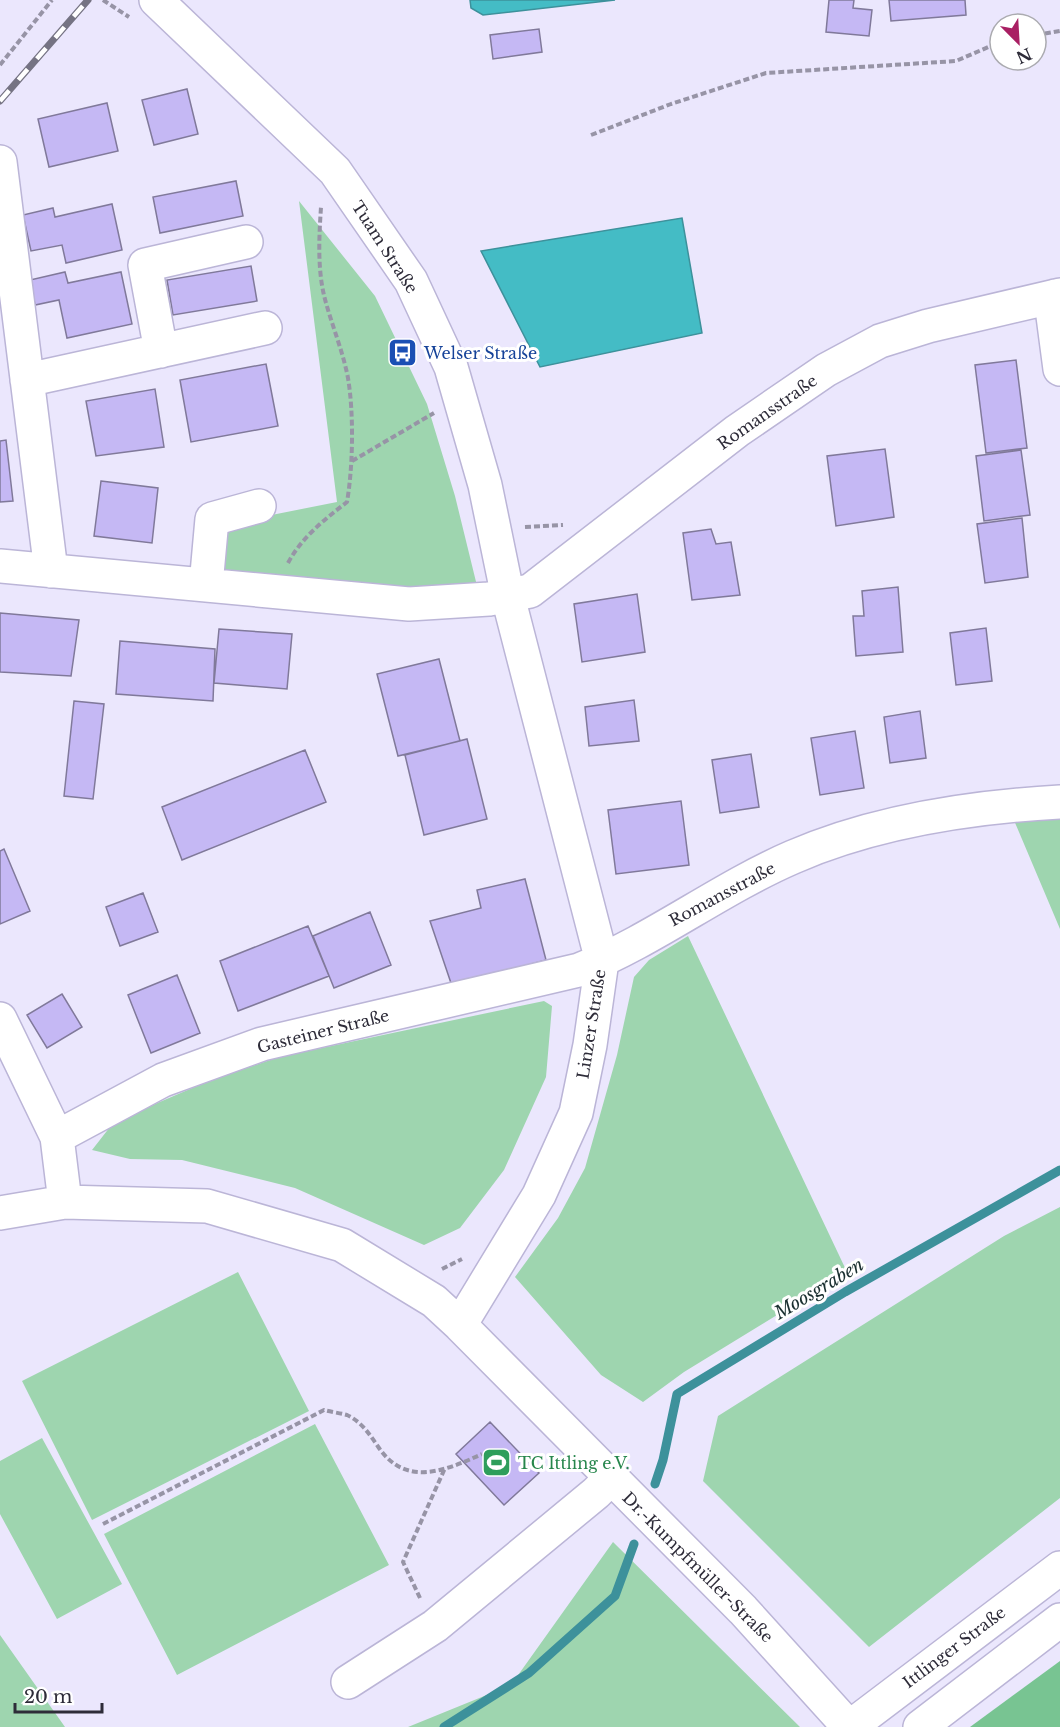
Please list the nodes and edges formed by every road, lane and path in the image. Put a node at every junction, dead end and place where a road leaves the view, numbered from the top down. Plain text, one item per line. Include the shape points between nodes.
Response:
1 (52, 0) edge
2 (156, 0) edge
3 (988, 47) edge
4 (0, 65) edge
5 (591, 135) dead end
6 (0, 162) edge
7 (321, 200) dead end
8 (246, 242) dead end
9 (1057, 296) edge
10 (265, 328) dead end
11 (161, 351) junction
12 (1060, 369) edge
13 (27, 380) junction
14 (435, 412) dead end
15 (351, 461) junction
16 (259, 506) dead end
17 (0, 566) edge
18 (51, 571) junction
19 (206, 585) junction
20 (278, 592) junction
21 (508, 597) junction
22 (1060, 802) edge
23 (602, 961) junction
24 (0, 1019) edge
25 (57, 1137) junction
26 (65, 1202) junction
27 (0, 1213) edge
28 (460, 1325) junction
29 (482, 1454) dead end
30 (446, 1467) junction
31 (610, 1479) junction
32 (104, 1524) dead end
33 (1060, 1568) edge
34 (1060, 1620) edge
35 (435, 1626) junction
36 (348, 1682) dead end
37 (849, 1727) edge
38 (920, 1727) edge

1 - 4 path
2 - 21 street, Tuam Straße via 335,171 411,281 451,367 485,485
3 - 5 path via 956,61 766,73
6 - 13 street
7 - 15 path via 318,248 326,302 348,380
8 - 11 street via 145,265
9 - 12 street via 1053,316
9 - 21 street, Romansstraße via 880,341 826,370 737,431 530,591
10 - 11 street
11 - 13 street
13 - 18 street
14 - 15 path
15 - 20 path via 347,502 296,549 283,572
16 - 19 street via 212,519
17 - 18 street
18 - 19 street
19 - 20 street
20 - 21 street via 409,604
21 - 23 street, Linzer Straße
22 - 23 street, Romansstraße via 986,807 867,831 804,853
23 - 25 street, Gasteiner Straße via 262,1044 163,1080
23 - 28 street, Linzer Straße via 576,1113 540,1195
24 - 25 street
25 - 26 street
26 - 27 street, Dr.-Kumpfmüller-Straße
26 - 28 street, Dr.-Kumpfmüller-Straße via 207,1206 342,1245 434,1301
28 - 31 street, Dr.-Kumpfmüller-Straße
29 - 30 path
30 - 32 path via 412,1474 393,1464 364,1426 347,1415 324,1410
30 - 35 path via 403,1562
31 - 35 street
31 - 37 street, Dr.-Kumpfmüller-Straße via 743,1610
33 - 37 street, Ittlinger Straße
34 - 38 street
35 - 36 street

